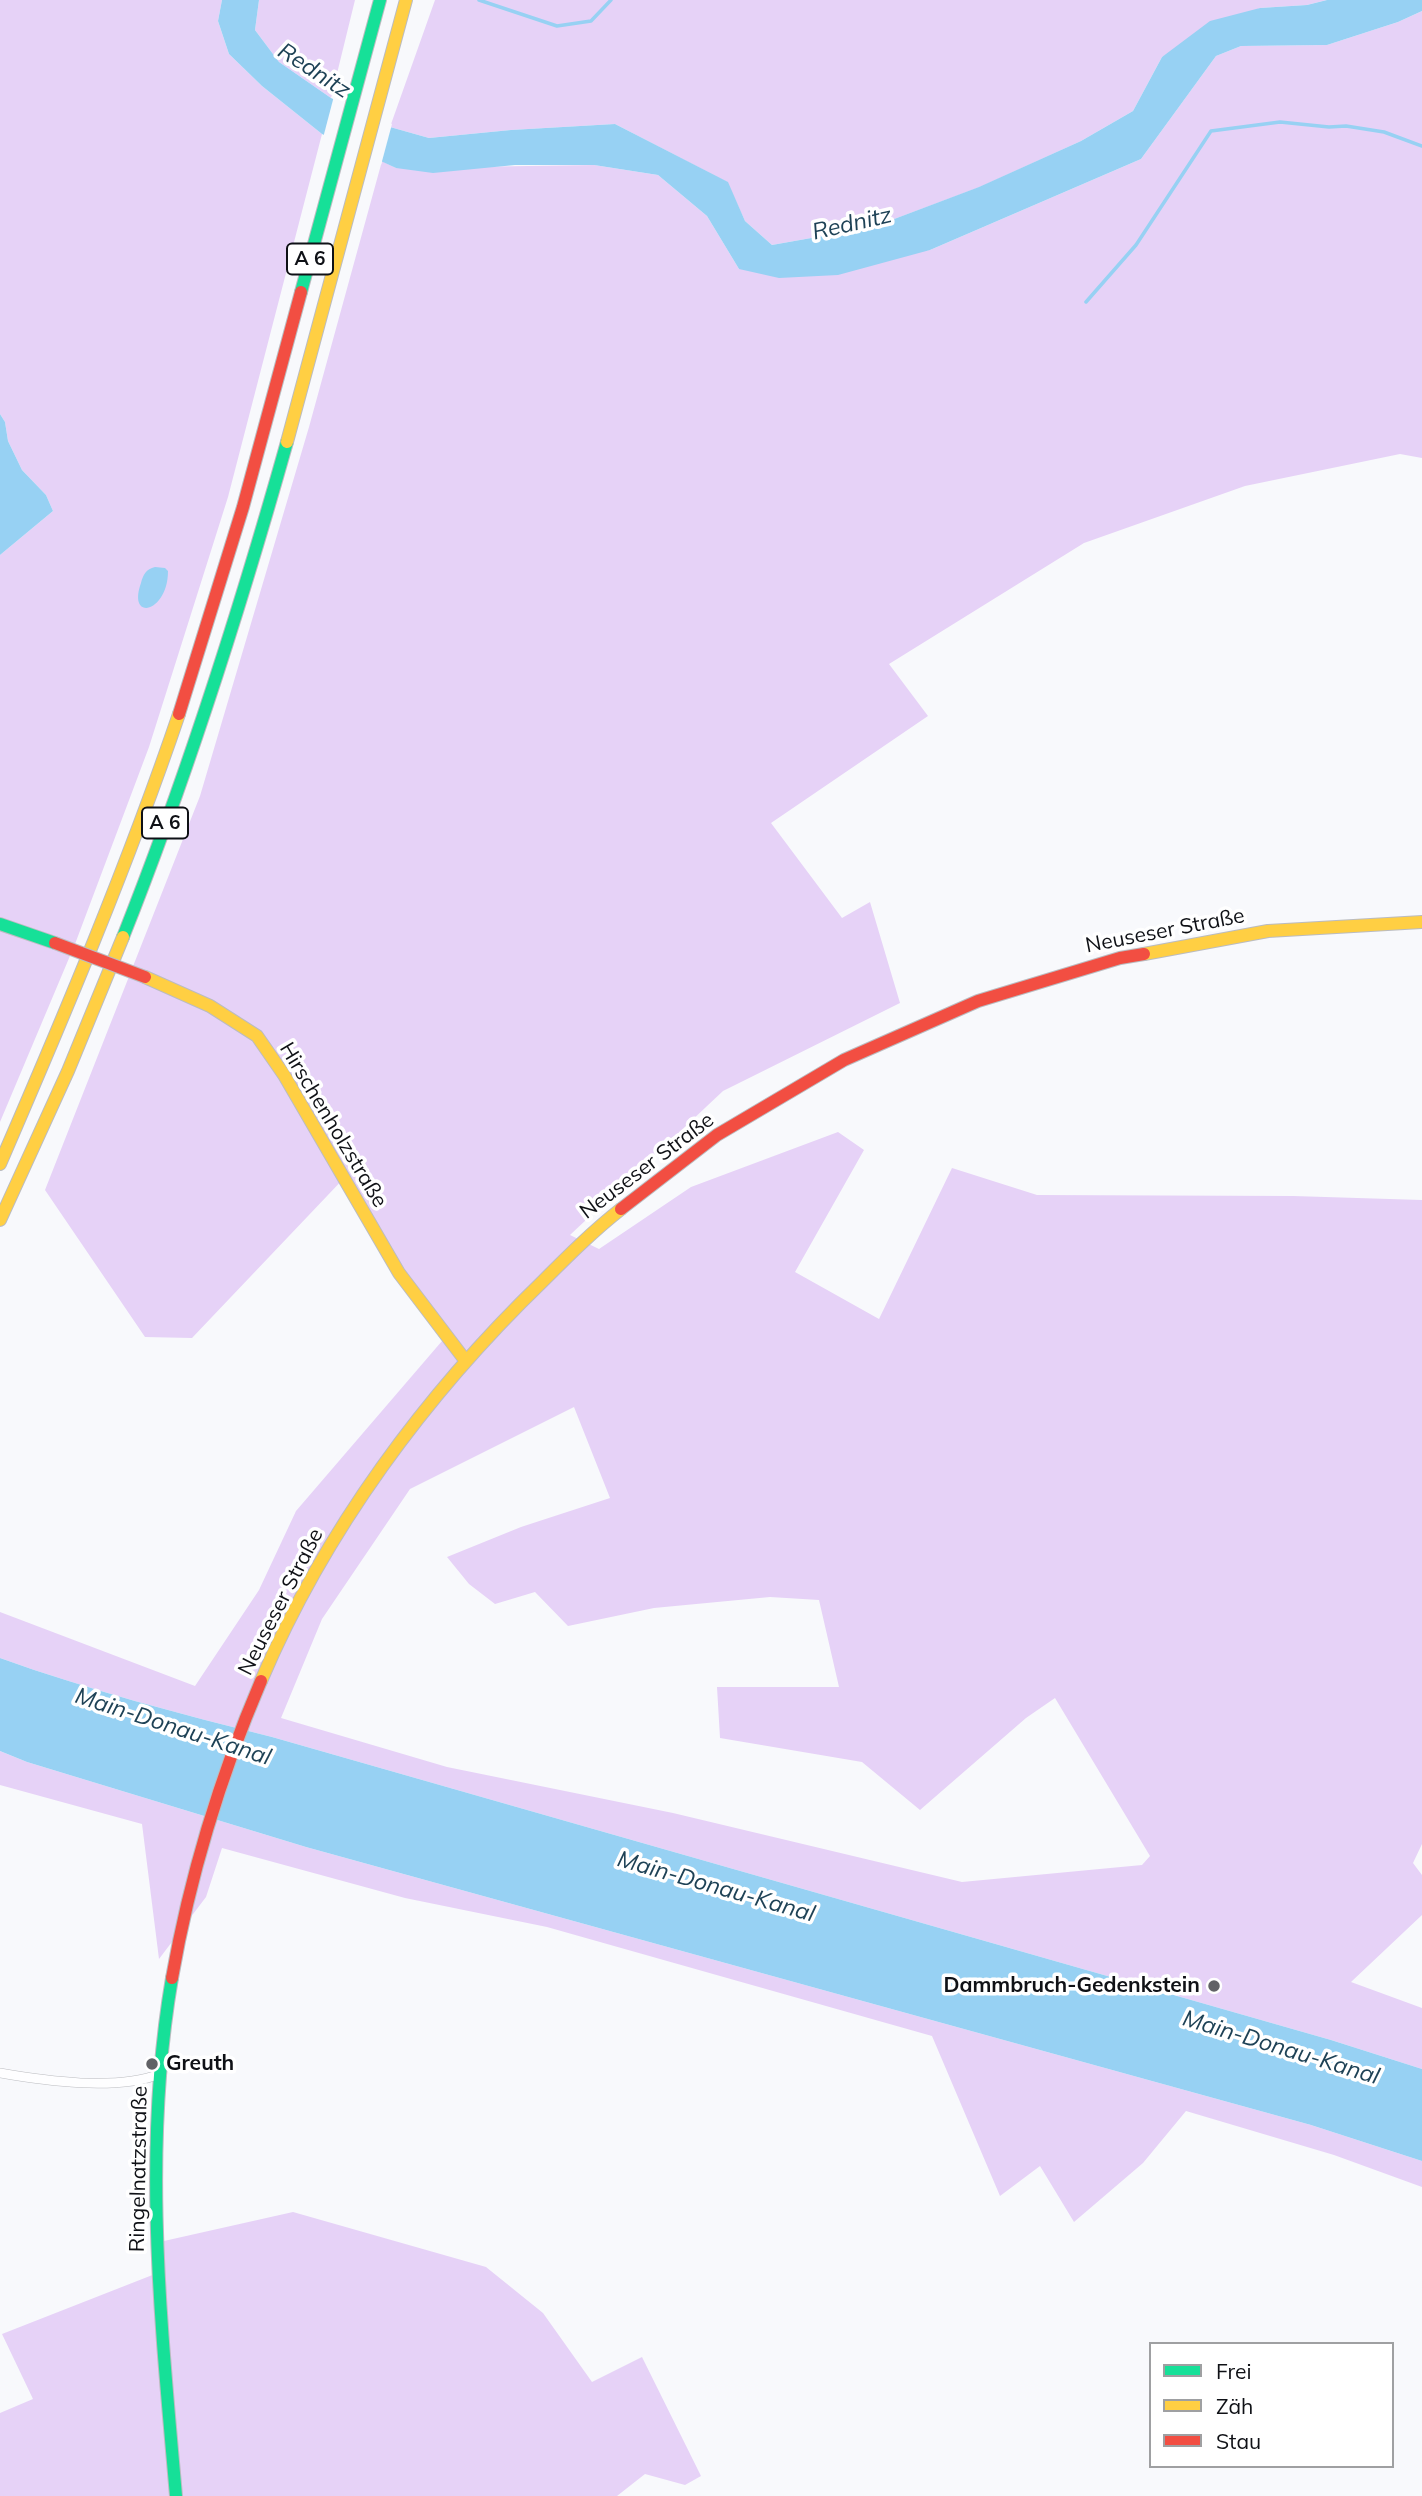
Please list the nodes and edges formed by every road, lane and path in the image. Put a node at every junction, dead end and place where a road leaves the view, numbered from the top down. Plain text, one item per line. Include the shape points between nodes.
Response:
1 (380, 0) edge
2 (406, 0) edge
3 (1422, 922) edge
4 (0, 924) edge
5 (0, 1164) edge
6 (0, 1220) edge
7 (465, 1360) junction
8 (200, 1846) joint
9 (0, 2073) edge
10 (160, 2074) junction
11 (176, 2496) edge

1 - 5 main road, A 6 via 215,602 159,773 83,971
2 - 6 main road, A 6 via 267,511 188,761 122,939
3 - 7 main road, Neuseser Straße via 1285,929 1152,950 1033,982 892,1037 769,1102 652,1181 554,1265
4 - 7 main road, Hirschenholzstraße, bridge via 145,977 210,1006 257,1036 399,1273
7 - 8 main road, Neuseser Straße via 386,1461 321,1561 253,1700
8 - 10 main road, Ringelnatzstraße via 171,1985
9 - 10 street via 100,2082
10 - 11 main road, Ringelnatzstraße via 155,2232

